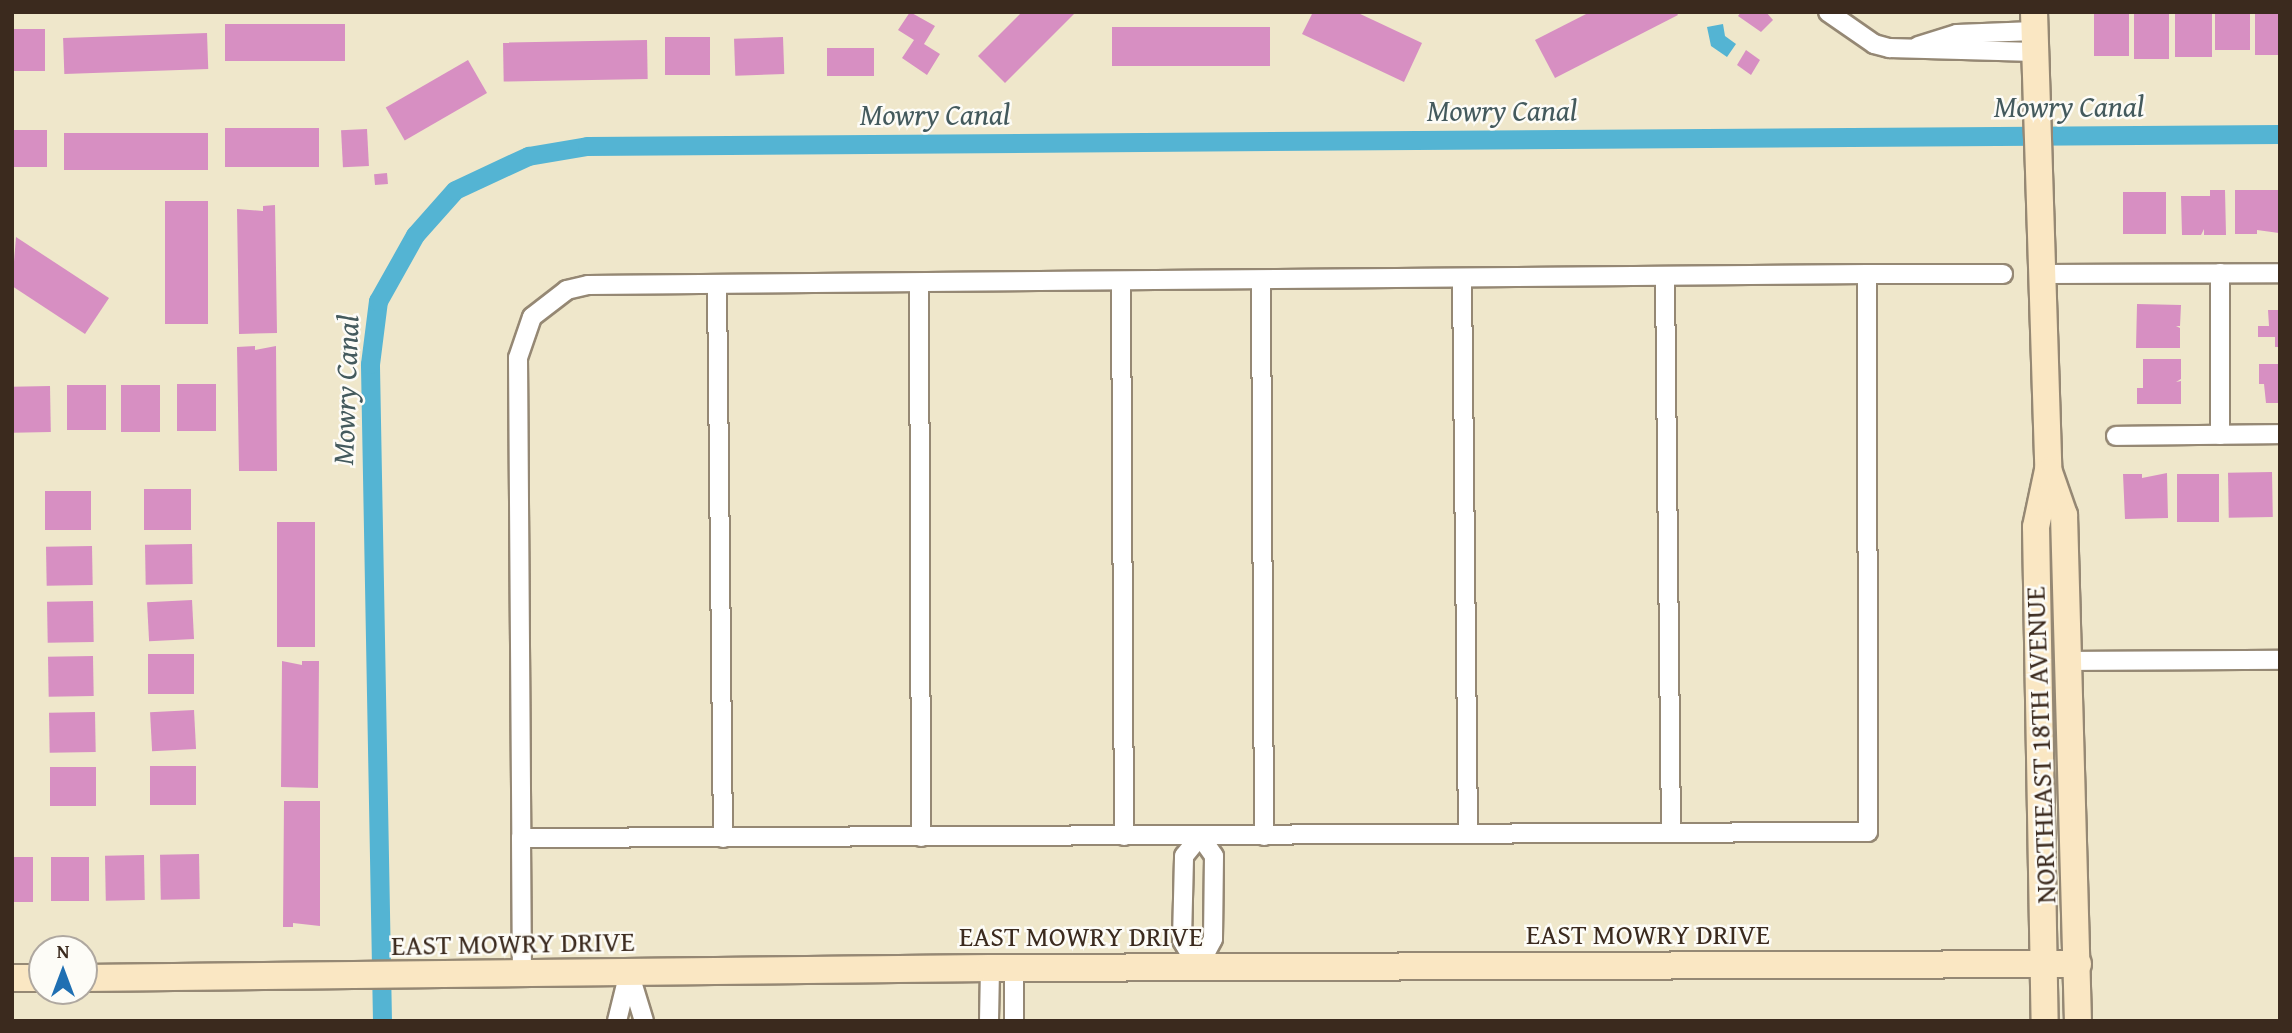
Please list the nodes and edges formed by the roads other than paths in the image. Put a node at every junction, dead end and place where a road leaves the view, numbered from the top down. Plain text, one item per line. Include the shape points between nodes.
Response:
1 (1828, 12) edge
2 (2034, 32) edge
3 (2220, 273) junction
4 (2280, 273) edge
5 (1867, 274) junction
6 (2003, 274) dead end
7 (2044, 274) junction
8 (1665, 278) junction
9 (1462, 279) junction
10 (1261, 281) junction
11 (1121, 282) junction
12 (919, 283) junction
13 (717, 284) junction
14 (2280, 434) edge
15 (2220, 435) junction
16 (2116, 436) dead end
17 (2048, 470) junction
18 (2280, 660) edge
19 (2069, 661) junction
20 (1671, 833) junction
21 (1468, 834) junction
22 (1264, 835) junction
23 (1124, 836) junction
24 (1200, 836) junction
25 (921, 837) junction
26 (521, 838) junction
27 (723, 838) junction
28 (1183, 901) junction
29 (1214, 901) junction
30 (2045, 964) junction
31 (2078, 964) junction
32 (1198, 967) junction
33 (1002, 968) junction
34 (629, 972) junction
35 (522, 974) junction
36 (98, 978) edge
37 (617, 1021) edge
38 (644, 1021) edge
39 (989, 1021) edge
40 (1014, 1021) edge
41 (2045, 1021) edge
42 (2078, 1021) edge

1 - 2 street via 1874,44 1908,49 1957,34
2 - 7 street, NORTHEAST 18TH AVENUE
3 - 4 street
3 - 7 street
3 - 15 street
5 - 6 street
5 - 8 street
5 - 20 street via 1868,832
7 - 17 street, NORTHEAST 18TH AVENUE
8 - 9 street
8 - 20 street
9 - 10 street
9 - 21 street
10 - 11 street
10 - 22 street
11 - 12 street
11 - 23 street
12 - 13 street
12 - 25 street
13 - 26 street via 588,285 567,290 532,317 522,338 517,358
13 - 27 street
14 - 15 street
15 - 16 street
17 - 19 street, NORTHEAST 18TH AVENUE via 2064,514
17 - 30 street, NORTHEAST 18TH AVENUE via 2036,527
18 - 19 street
19 - 31 street, NORTHEAST 18TH AVENUE
20 - 21 street
21 - 22 street
22 - 24 street
23 - 24 street
23 - 25 street
24 - 28 street via 1184,856
24 - 29 street via 1214,856
25 - 27 street
26 - 27 street
26 - 35 street
28 - 29 street
28 - 32 street via 1182,940
29 - 32 street via 1213,939
30 - 31 street, EAST MOWRY DRIVE
30 - 32 street, EAST MOWRY DRIVE
30 - 41 street, NORTHEAST 18TH AVENUE
31 - 42 street, NORTHEAST 18TH AVENUE
32 - 33 street, EAST MOWRY DRIVE
33 - 34 street, EAST MOWRY DRIVE
33 - 39 street
33 - 40 street
34 - 35 street, EAST MOWRY DRIVE
34 - 37 street
34 - 38 street
35 - 36 street, EAST MOWRY DRIVE

